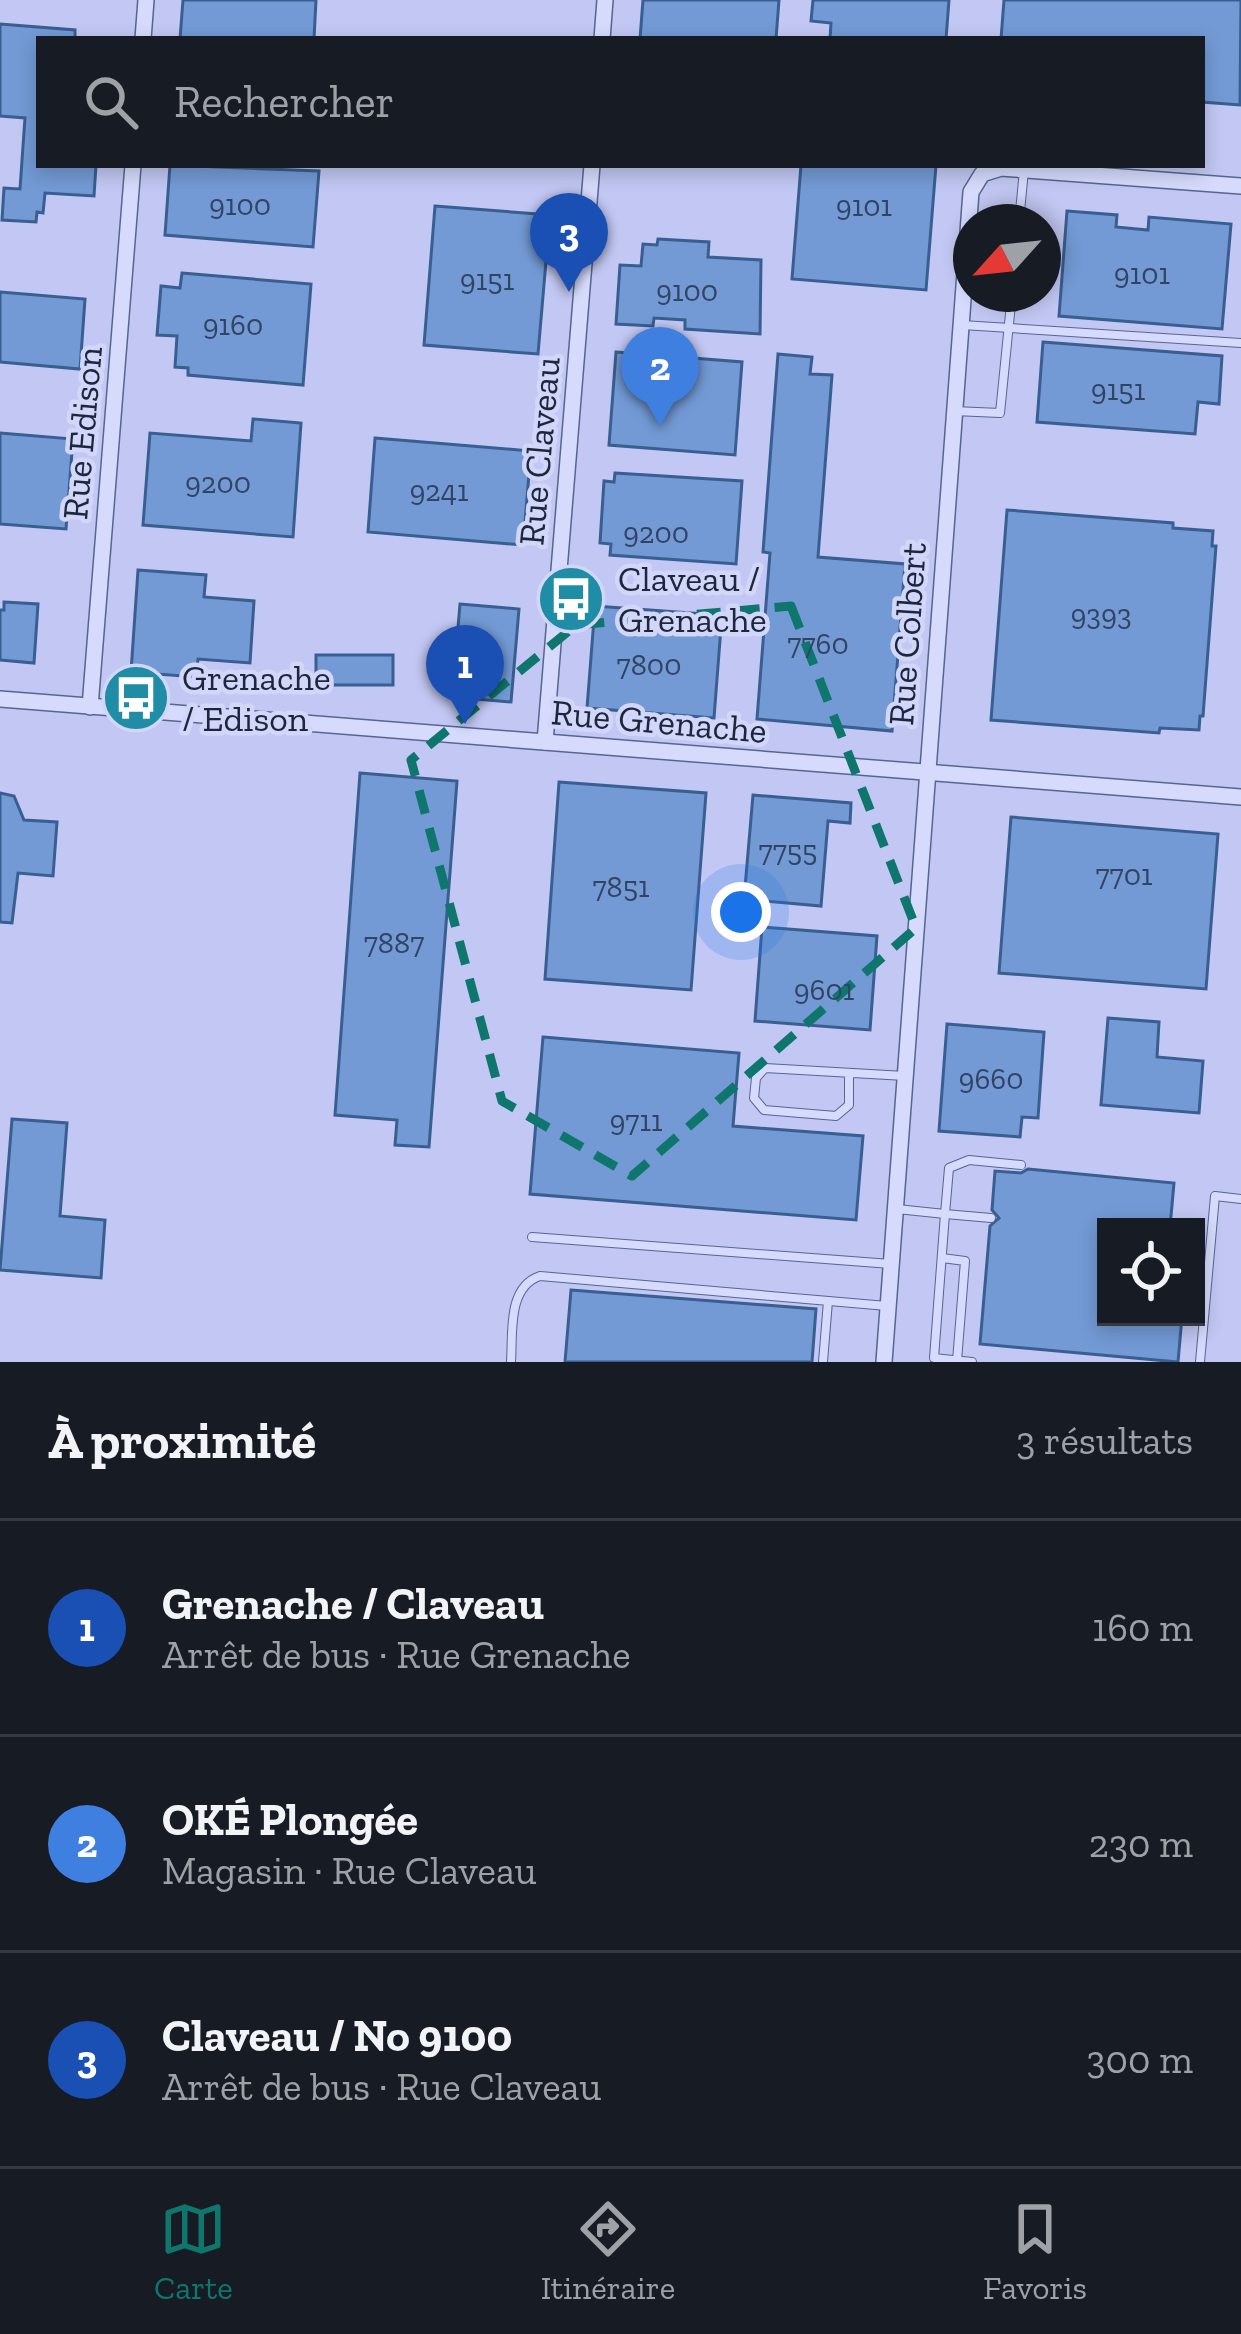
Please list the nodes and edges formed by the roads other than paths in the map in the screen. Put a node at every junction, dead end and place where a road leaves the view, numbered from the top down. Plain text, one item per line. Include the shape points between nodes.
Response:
1 (146, 0) edge
2 (605, 0) edge
3 (143, 36) edge
4 (602, 36) edge
5 (133, 168) edge
6 (592, 168) edge
7 (1024, 170) junction
8 (1241, 186) edge
9 (1021, 204) edge
10 (1010, 312) edge
11 (961, 325) junction
12 (1009, 329) junction
13 (1241, 343) edge
14 (954, 411) junction
15 (0, 700) edge
16 (89, 706) junction
17 (545, 742) junction
18 (927, 773) junction
19 (1241, 797) edge
20 (849, 1072) junction
21 (906, 1076) junction
22 (1022, 1165) dead end
23 (1241, 1199) edge
24 (897, 1209) junction
25 (945, 1214) junction
26 (991, 1218) dead end
27 (532, 1238) dead end
28 (942, 1258) junction
29 (892, 1264) junction
30 (828, 1301) junction
31 (889, 1306) junction
32 (933, 1360) edge
33 (957, 1360) edge
34 (511, 1362) edge
35 (823, 1362) edge
36 (884, 1362) edge
37 (972, 1362) edge
38 (1200, 1362) edge

1 - 3 street
2 - 4 street
5 - 16 street, Rue Edison
6 - 17 street, Rue Claveau
7 - 8 street, Rue Colbert
7 - 9 lane
7 - 11 street, Rue Colbert via 991,170 970,192
10 - 12 lane
11 - 12 lane
11 - 14 street, Rue Colbert
12 - 13 lane
12 - 14 lane via 1000,413
14 - 18 street, Rue Colbert
15 - 16 street, Rue Grenache
16 - 17 street, Rue Grenache
17 - 18 street, Rue Grenache
18 - 19 street, Rue Grenache
18 - 21 street, Rue Colbert
20 - 20 lane via 764,1068 754,1098 764,1110 836,1116 849,1105
20 - 21 lane
21 - 24 street, Rue Colbert
22 - 25 lane via 969,1160 949,1168
23 - 38 lane via 1215,1196
24 - 25 lane
24 - 29 street, Rue Colbert
25 - 26 lane
25 - 28 lane
27 - 29 lane
28 - 32 lane
28 - 33 lane via 965,1261
29 - 31 street, Rue Colbert
30 - 31 lane
30 - 34 lane via 540,1276 515,1302
30 - 35 lane
31 - 36 street, Rue Colbert
32 - 33 lane
33 - 37 lane

